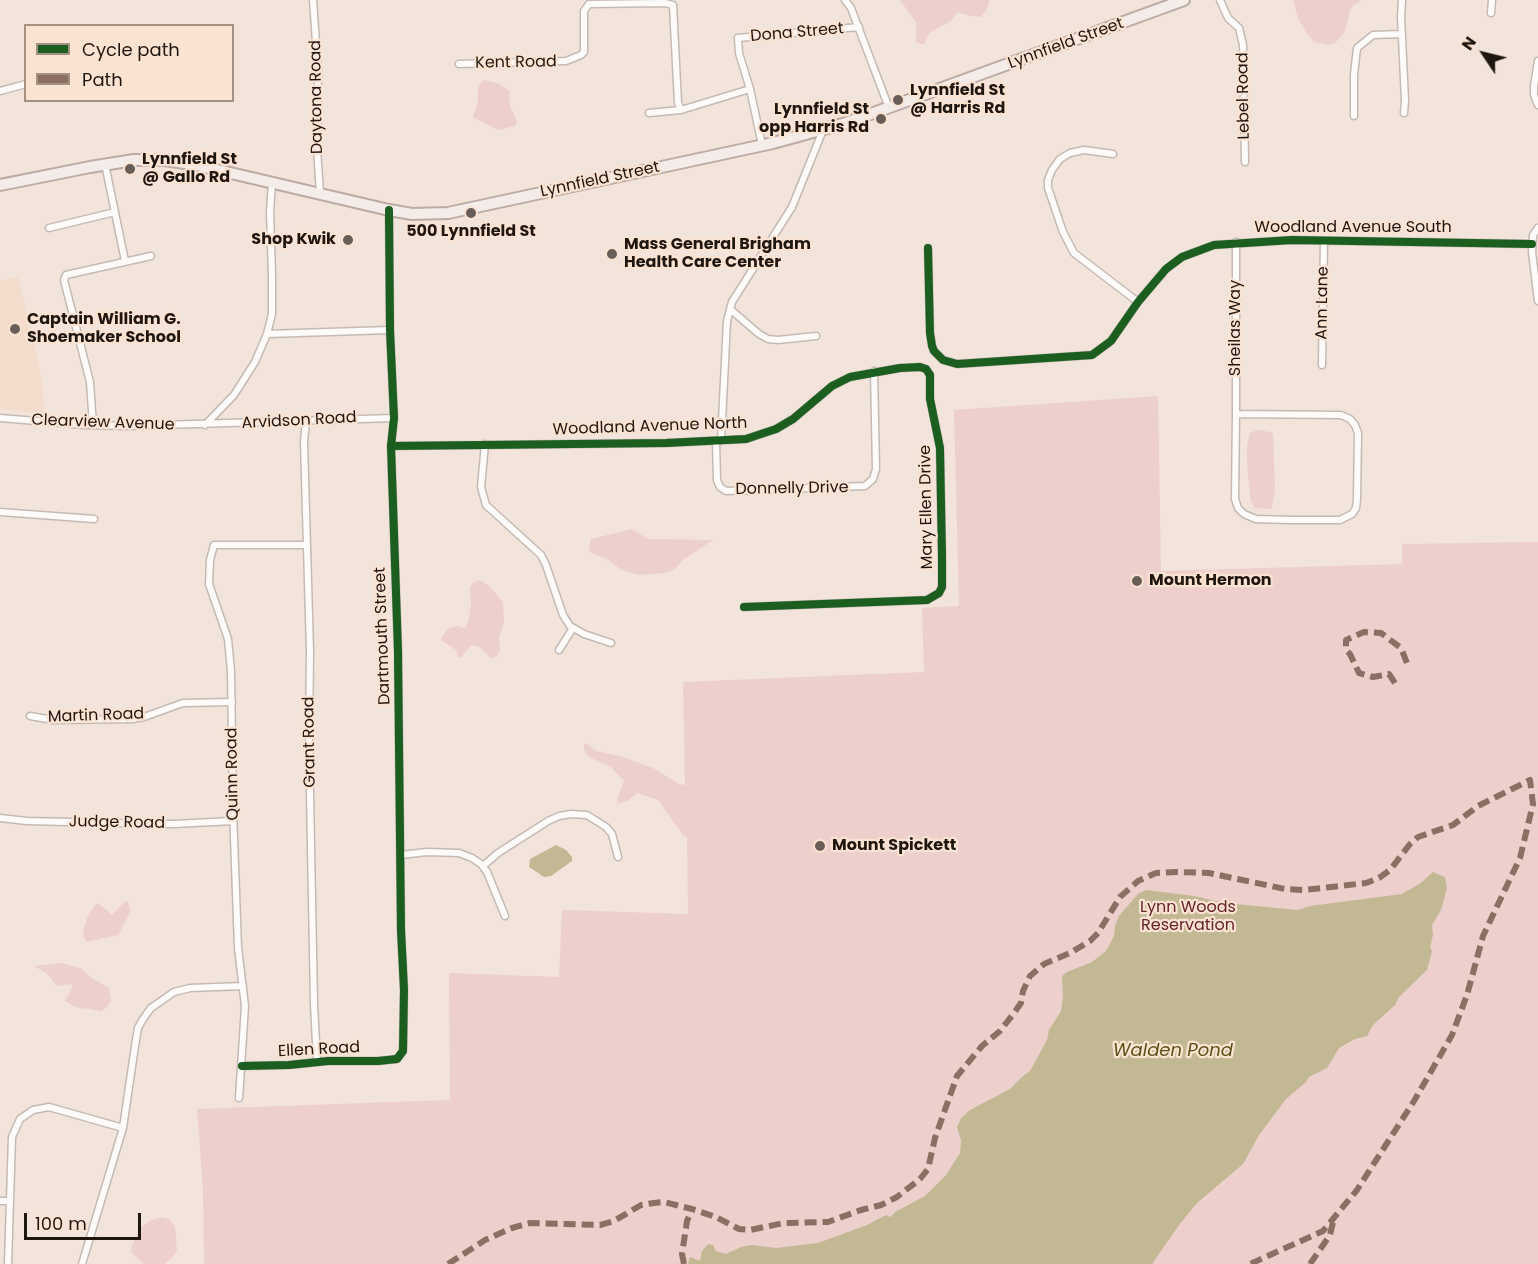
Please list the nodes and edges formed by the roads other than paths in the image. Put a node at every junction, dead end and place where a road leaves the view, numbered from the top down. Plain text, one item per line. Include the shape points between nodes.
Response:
1 (313, 0) edge
2 (845, 0) edge
3 (1184, 0) edge
4 (1220, 0) edge
5 (1402, 0) edge
6 (1492, 0) edge
7 (1491, 13) dead end
8 (859, 27) junction
9 (1402, 34) junction
10 (1538, 61) edge
11 (459, 64) dead end
12 (24, 85) edge
13 (750, 89) junction
14 (0, 91) edge
15 (1538, 105) edge
16 (889, 108) junction
17 (681, 110) junction
18 (648, 113) dead end
19 (1404, 113) dead end
20 (1354, 116) dead end
21 (823, 129) junction
22 (762, 145) junction
23 (1113, 154) dead end
24 (1245, 162) dead end
25 (105, 164) junction
26 (272, 182) junction
27 (0, 185) edge
28 (320, 193) junction
29 (389, 210) junction
30 (115, 212) junction
31 (49, 228) dead end
32 (1538, 228) edge
33 (1324, 241) junction
34 (1236, 242) junction
35 (1532, 243) junction
36 (928, 248) dead end
37 (151, 256) dead end
38 (125, 261) junction
39 (1538, 300) edge
40 (1138, 302) junction
41 (730, 309) junction
42 (390, 330) junction
43 (267, 334) junction
44 (816, 336) dead end
45 (1322, 365) dead end
46 (926, 369) joint
47 (874, 371) junction
48 (1236, 414) junction
49 (0, 418) edge
50 (394, 418) junction
51 (306, 422) junction
52 (93, 425) junction
53 (205, 425) junction
54 (719, 441) junction
55 (485, 444) junction
56 (391, 446) junction
57 (0, 512) edge
58 (94, 519) dead end
59 (307, 545) junction
60 (744, 607) dead end
61 (573, 628) junction
62 (611, 643) dead end
63 (559, 650) dead end
64 (232, 702) junction
65 (30, 716) dead end
66 (0, 818) edge
67 (233, 821) junction
68 (402, 855) junction
69 (618, 856) dead end
70 (483, 866) junction
71 (506, 916) dead end
72 (243, 986) junction
73 (397, 1059) joint
74 (317, 1062) junction
75 (242, 1066) junction
76 (238, 1098) dead end
77 (123, 1128) junction
78 (0, 1201) edge
79 (10, 1201) junction
80 (8, 1264) edge
81 (82, 1264) edge

1 - 28 street, Daytona Road
2 - 8 street
3 - 16 main road, Lynnfield Street
4 - 24 street, Lebel Road via 1228,18 1239,28 1243,45
5 - 9 street
6 - 7 street
8 - 13 street, Dona Street via 738,38
8 - 16 street
9 - 19 street
9 - 20 street via 1373,36 1357,48
10 - 15 street via 1534,95
11 - 17 street, Kent Road via 566,62 584,52 584,11 589,4 665,3 673,5
12 - 14 street
13 - 17 street
13 - 22 street, Dona Street
16 - 21 main road, Lynnfield Street
17 - 18 street
21 - 22 main road, Lynnfield Street
21 - 41 street via 792,207
22 - 29 main road, Lynnfield Street via 448,213
23 - 40 street via 1084,150 1070,153 1052,170 1048,188 1071,249
25 - 26 main road, Lynnfield Street via 164,160
25 - 27 main road, Lynnfield Street
25 - 30 street
26 - 28 main road, Lynnfield Street
26 - 43 street via 272,314
28 - 29 main road, Lynnfield Street
29 - 42 street, Dartmouth Street
30 - 31 street
30 - 38 street
32 - 35 street
33 - 34 street, Woodland Avenue South
33 - 35 street, Woodland Avenue South
33 - 45 street, Ann Lane
34 - 40 street, Woodland Avenue South via 1207,246 1182,257 1161,274
34 - 48 street, Sheilas Way
35 - 39 street
36 - 40 street, Woodland Avenue South via 932,346 947,362 1092,355 1111,342
37 - 38 street
38 - 52 street via 66,275 64,280 90,382
41 - 44 street via 768,339
41 - 54 street
42 - 43 street
42 - 50 street, Dartmouth Street
43 - 53 street via 234,395
46 - 47 street, Woodland Avenue North
46 - 60 street, Mary Ellen Drive via 940,448 939,594 927,600
47 - 54 street, Woodland Avenue North via 832,386 776,429 756,437
47 - 54 street, Donnelly Drive via 875,473 864,486 726,491 717,480
48 - 48 street, Sheilas Way via 1235,499 1244,514 1256,519 1340,520 1352,513 1357,505 1358,455 1358,433 1353,421 1341,416
49 - 52 street, Clearview Avenue
50 - 51 street, Arvidson Road
50 - 56 street, Dartmouth Street
51 - 53 street, Arvidson Road
51 - 59 street, Grant Road
52 - 53 street, Clearview Avenue
54 - 55 street, Woodland Avenue North
55 - 56 street, Woodland Avenue North
55 - 61 street via 481,487 486,504 541,555 563,615
56 - 68 street, Dartmouth Street
57 - 58 street
59 - 64 street, Quinn Road via 214,545 209,584 228,639
59 - 74 street, Grant Road
61 - 62 street
61 - 63 street
64 - 65 street, Martin Road via 183,703 133,718 53,720
64 - 67 street, Quinn Road
66 - 67 street, Judge Road via 131,824
67 - 72 street, Quinn Road
68 - 70 street via 459,853
68 - 73 street, Dartmouth Street via 404,1032 403,1052
69 - 70 street via 609,830 592,817 578,813 548,821
70 - 71 street
72 - 75 street, Quinn Road
72 - 77 street via 190,988 174,992 151,1008 138,1028
73 - 74 street, Ellen Road
74 - 75 street, Ellen Road
75 - 76 street, Quinn Road
77 - 79 street via 52,1107 26,1114 12,1137
77 - 81 street
78 - 79 street
79 - 80 street

